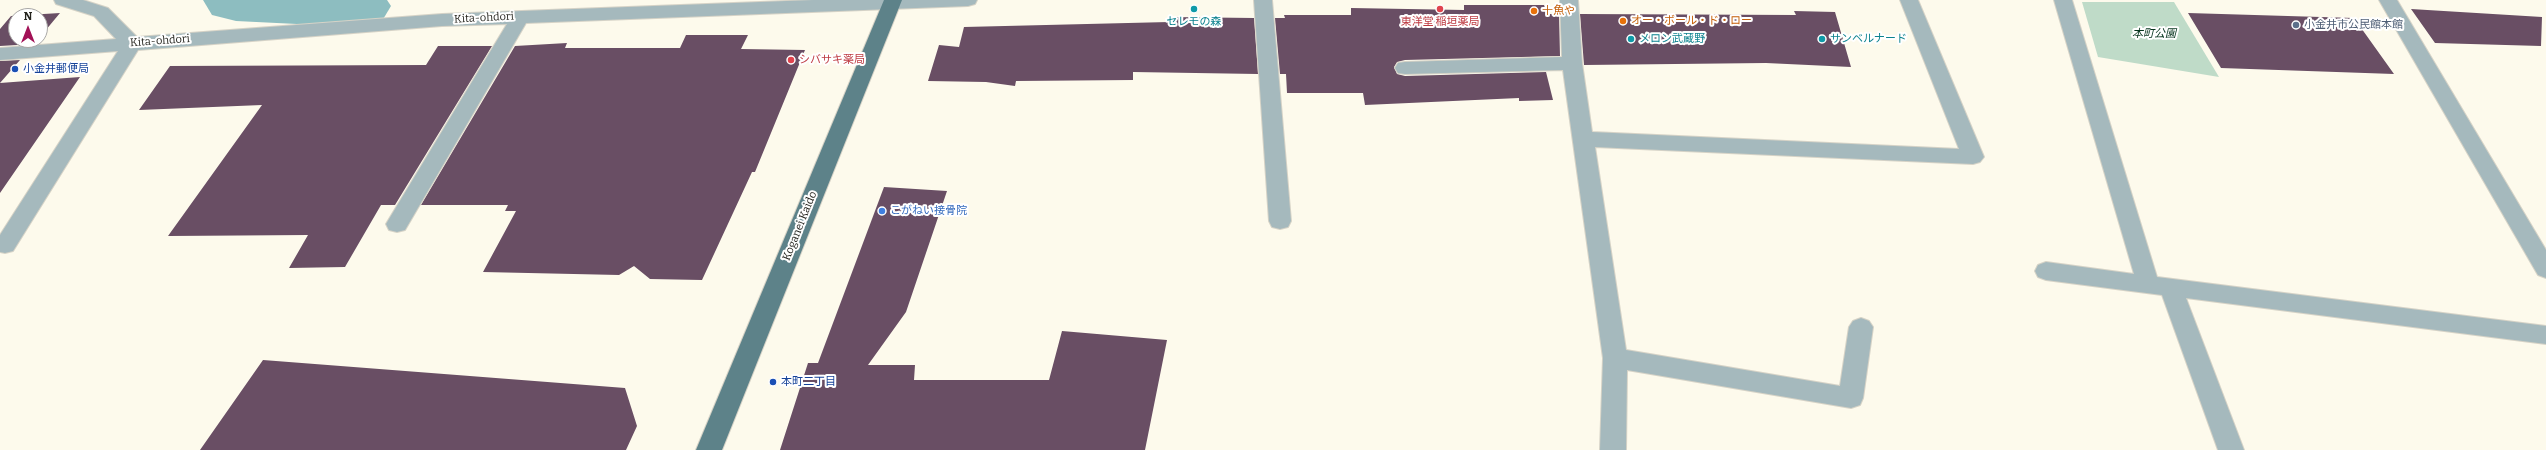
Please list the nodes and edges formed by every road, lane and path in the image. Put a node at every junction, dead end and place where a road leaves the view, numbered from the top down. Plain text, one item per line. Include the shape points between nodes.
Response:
1 (63, 0) edge
2 (968, 0) edge
3 (1263, 0) edge
4 (1569, 0) edge
5 (1909, 0) edge
6 (2063, 0) edge
7 (2388, 0) edge
8 (892, 1) edge
9 (520, 17) junction
10 (132, 44) junction
11 (0, 54) edge
12 (1572, 63) junction
13 (1405, 68) dead end
14 (1583, 139) junction
15 (1280, 221) dead end
16 (397, 224) dead end
17 (5, 246) dead end
18 (2546, 269) edge
19 (2046, 271) dead end
20 (2148, 284) junction
21 (2171, 288) junction
22 (1861, 327) dead end
23 (2546, 335) edge
24 (1615, 358) junction
25 (709, 450) edge
26 (1613, 450) edge
27 (2231, 450) edge

1 - 10 street via 101,12
2 - 8 street, Kita-ohdori
3 - 15 street
4 - 12 street
5 - 14 street via 1973,157
6 - 20 street
7 - 18 street
8 - 9 street, Kita-ohdori
8 - 25 main road, Koganei Kaido
9 - 10 street, Kita-ohdori via 442,20
9 - 16 street
10 - 11 street, Kita-ohdori
10 - 17 street
12 - 13 street
12 - 14 street
14 - 24 street
19 - 20 street
20 - 21 street
21 - 23 street
21 - 27 street
22 - 24 street via 1851,398
24 - 26 street

